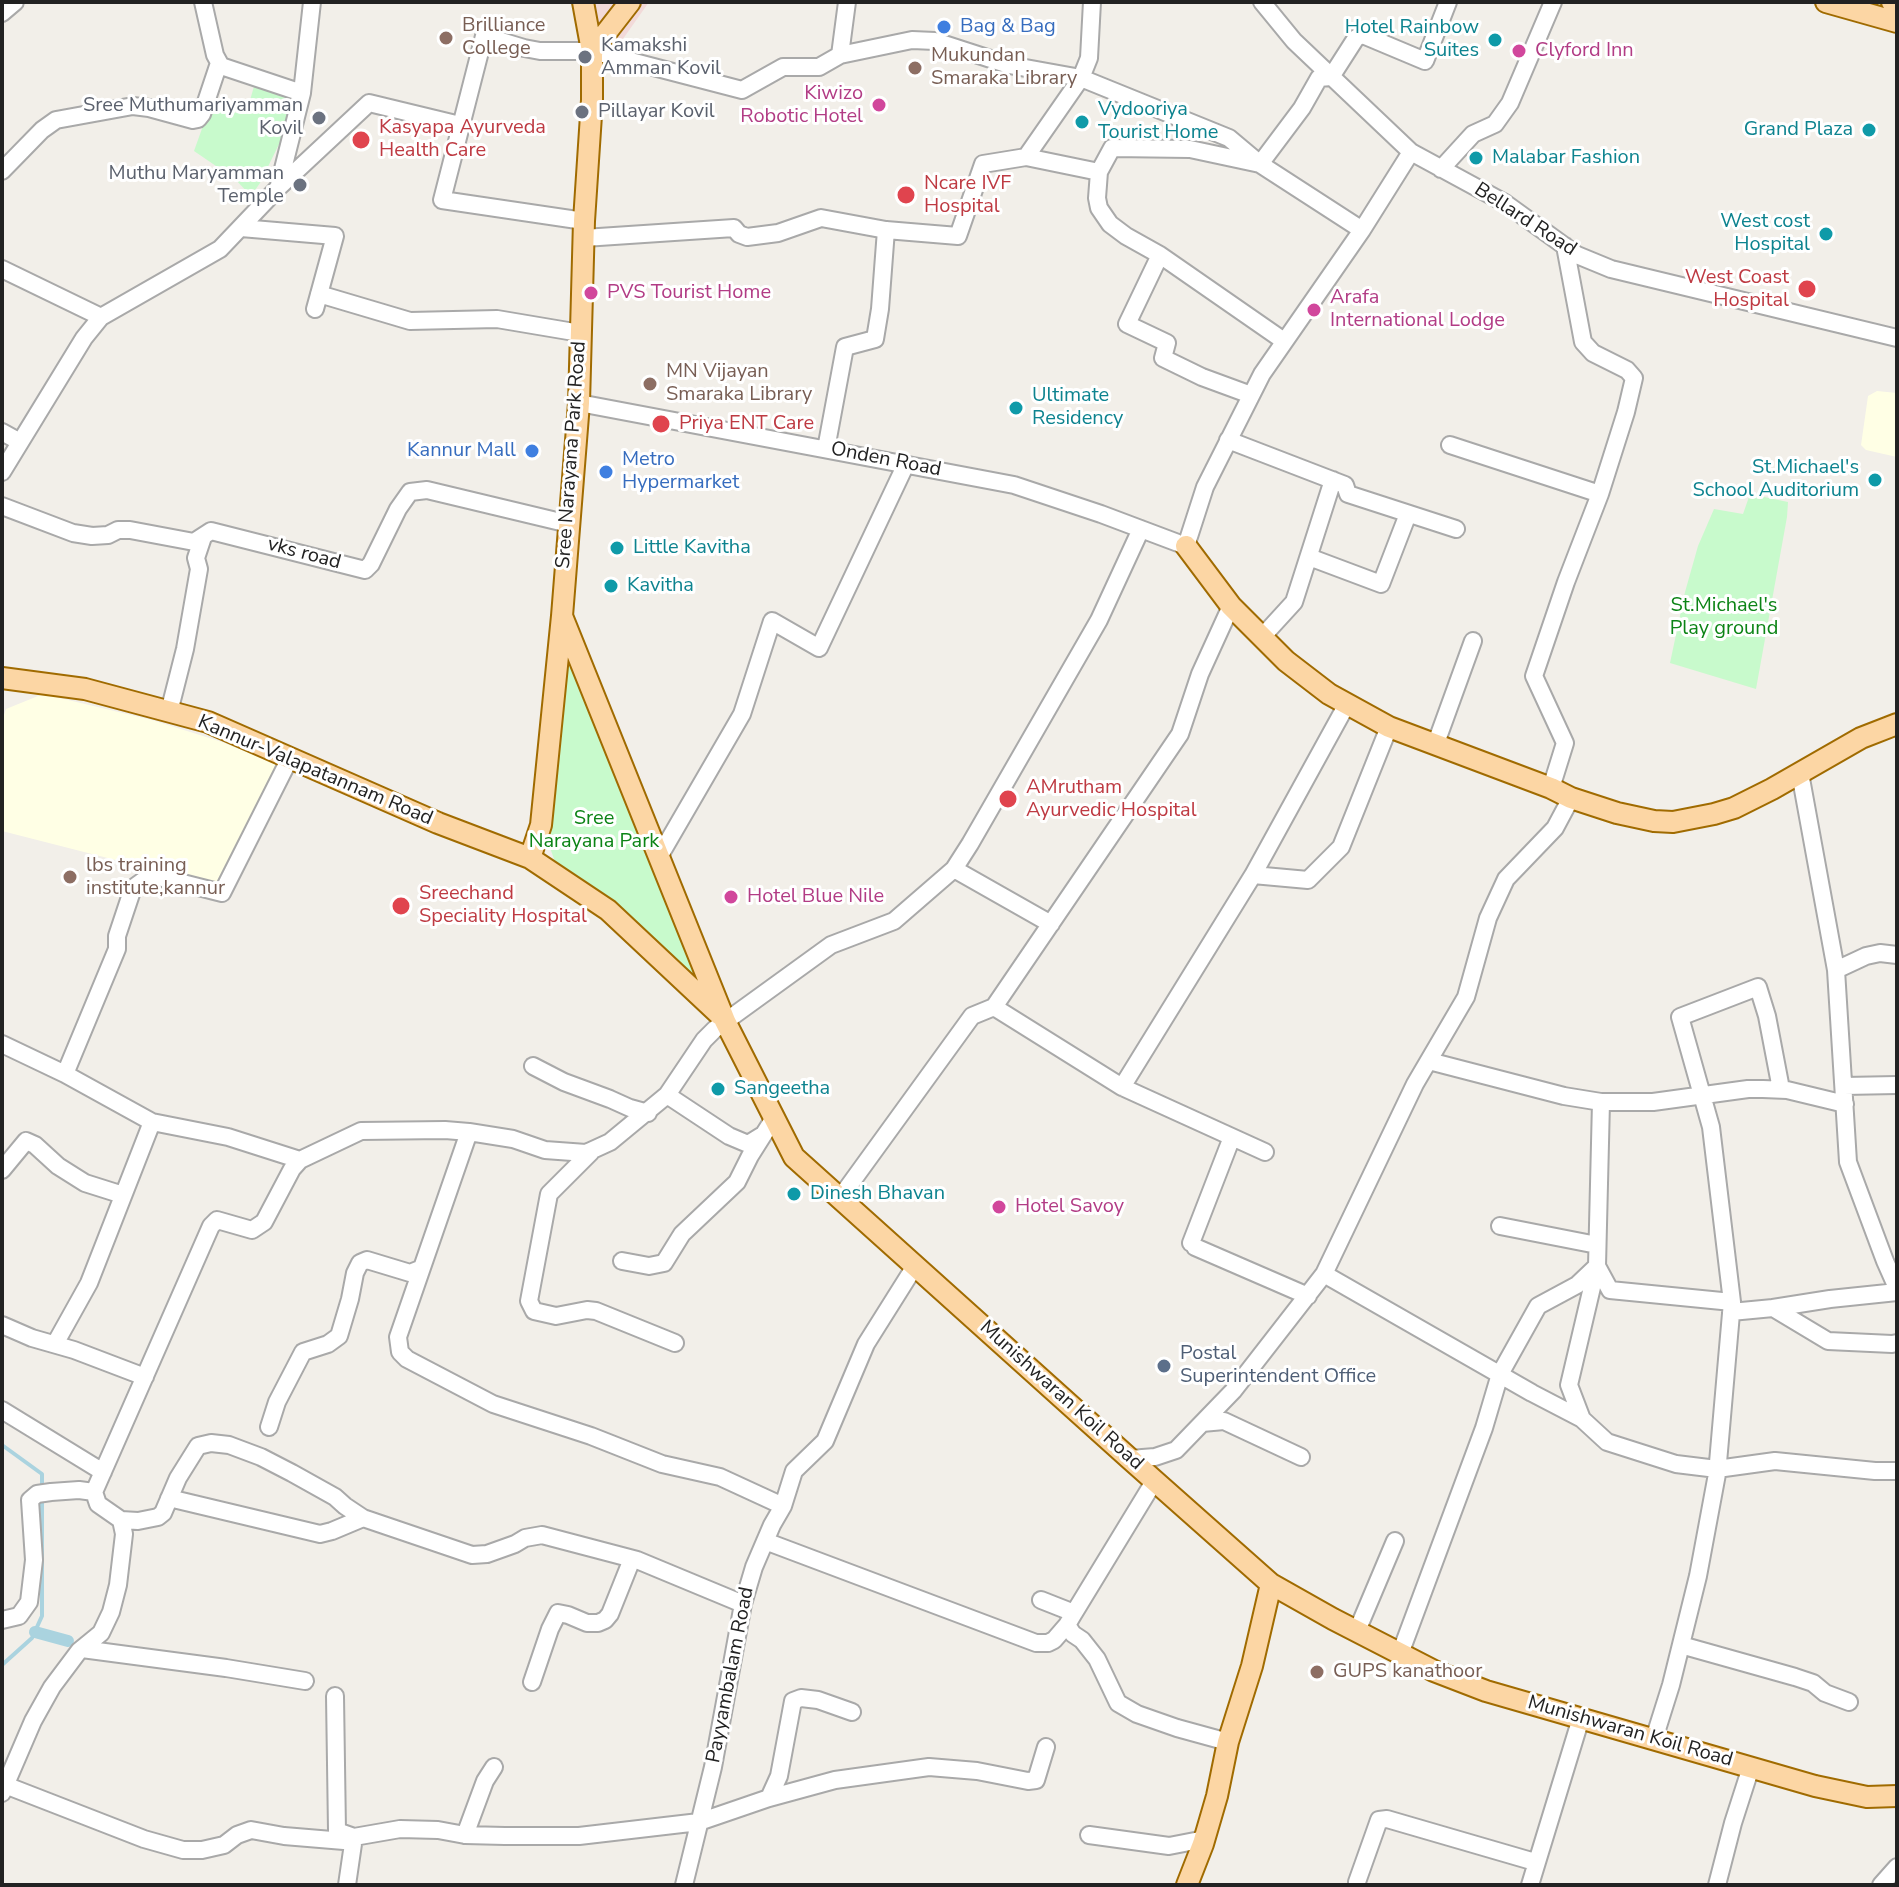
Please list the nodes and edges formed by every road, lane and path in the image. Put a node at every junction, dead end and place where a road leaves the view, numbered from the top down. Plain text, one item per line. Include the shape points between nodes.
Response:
1 (15, 2) edge
2 (203, 2) edge
3 (312, 2) edge
4 (583, 2) edge
5 (630, 2) edge
6 (847, 2) edge
7 (1092, 2) edge
8 (1262, 2) edge
9 (1448, 2) edge
10 (1553, 2) edge
11 (1826, 2) edge
12 (2, 13) edge
13 (1897, 22) edge
14 (592, 51) junction
15 (840, 55) junction
16 (219, 63) junction
17 (1331, 77) junction
18 (1081, 78) junction
19 (302, 93) junction
20 (460, 125) junction
21 (1411, 152) junction
22 (1026, 157) junction
23 (1260, 164) junction
24 (1441, 169) junction
25 (2, 171) edge
26 (1099, 172) junction
27 (279, 187) junction
28 (241, 228) junction
29 (584, 230) junction
30 (886, 230) junction
31 (1362, 230) junction
32 (1565, 246) junction
33 (1160, 255) junction
34 (2, 269) edge
35 (101, 317) junction
36 (580, 333) junction
37 (1897, 338) edge
38 (1284, 341) junction
39 (1251, 395) junction
40 (579, 403) junction
41 (2, 432) edge
42 (1228, 440) junction
43 (20, 442) junction
44 (1450, 445) dead end
45 (826, 449) junction
46 (906, 464) junction
47 (2, 472) edge
48 (1333, 480) junction
49 (1600, 494) junction
50 (2, 506) edge
51 (1408, 514) junction
52 (569, 524) junction
53 (1141, 529) junction
54 (1456, 529) dead end
55 (203, 537) junction
56 (1186, 546) junction
57 (1309, 557) junction
58 (1231, 606) junction
59 (562, 616) junction
60 (1262, 637) junction
61 (1473, 641) dead end
62 (2, 678) edge
63 (1347, 704) junction
64 (169, 712) junction
65 (1897, 724) edge
66 (1389, 727) junction
67 (1436, 743) junction
68 (290, 758) junction
69 (1800, 773) junction
70 (1551, 788) junction
71 (1571, 798) junction
72 (659, 857) junction
73 (530, 858) junction
74 (954, 869) junction
75 (1253, 875) junction
76 (1051, 924) junction
77 (1897, 955) edge
78 (1836, 970) junction
79 (994, 1007) junction
80 (725, 1021) junction
81 (2, 1044) edge
82 (1429, 1061) junction
83 (533, 1066) dead end
84 (65, 1074) junction
85 (1897, 1085) edge
86 (1844, 1086) junction
87 (1122, 1087) junction
88 (1781, 1089) junction
89 (667, 1095) junction
90 (1703, 1096) junction
91 (1601, 1102) junction
92 (1845, 1104) junction
93 (648, 1113) junction
94 (774, 1118) junction
95 (152, 1122) junction
96 (469, 1132) junction
97 (763, 1136) junction
98 (1232, 1137) junction
99 (591, 1152) junction
100 (1265, 1152) dead end
101 (300, 1160) junction
102 (2, 1170) edge
103 (123, 1195) junction
104 (840, 1198) junction
105 (1500, 1226) dead end
106 (1597, 1245) junction
107 (622, 1261) dead end
108 (1891, 1261) edge
109 (915, 1266) junction
110 (1597, 1266) junction
111 (420, 1269) junction
112 (1324, 1274) junction
113 (1897, 1290) edge
114 (1308, 1296) junction
115 (1731, 1307) junction
116 (1773, 1308) junction
117 (2, 1325) edge
118 (675, 1343) dead end
119 (1897, 1343) edge
120 (55, 1344) junction
121 (1500, 1374) junction
122 (145, 1377) junction
123 (2, 1410) edge
124 (1582, 1419) junction
125 (1202, 1423) junction
126 (269, 1427) dead end
127 (1301, 1457) dead end
128 (1130, 1459) junction
129 (1717, 1469) junction
130 (1897, 1471) edge
131 (103, 1472) junction
132 (1155, 1480) junction
133 (94, 1492) junction
134 (169, 1498) junction
135 (783, 1506) junction
136 (363, 1518) junction
137 (121, 1520) junction
138 (765, 1541) junction
139 (1395, 1541) dead end
140 (632, 1559) junction
141 (1271, 1584) junction
142 (1041, 1600) dead end
143 (743, 1604) junction
144 (1070, 1619) junction
145 (2, 1620) edge
146 (1357, 1631) junction
147 (1681, 1645) junction
148 (82, 1649) junction
149 (1400, 1654) junction
150 (305, 1681) dead end
151 (532, 1682) dead end
152 (335, 1696) dead end
153 (1849, 1702) dead end
154 (852, 1712) dead end
155 (1581, 1718) junction
156 (1654, 1739) junction
157 (1228, 1742) junction
158 (1046, 1747) dead end
159 (494, 1767) dead end
160 (1751, 1767) junction
161 (3, 1789) edge
162 (1897, 1796) edge
163 (769, 1798) junction
164 (699, 1822) junction
165 (465, 1835) junction
166 (1089, 1835) dead end
167 (354, 1837) junction
168 (1205, 1839) junction
169 (1535, 1862) junction
170 (1897, 1867) edge
171 (1357, 1882) dead end
172 (347, 1885) edge
173 (684, 1885) edge
174 (1187, 1885) edge
175 (1530, 1885) edge
176 (1717, 1885) edge
177 (1881, 1885) edge

1 - 12 street
2 - 16 street
3 - 19 street
4 - 14 main road, Sree Narayana Park Road
5 - 14 main road
6 - 15 street
7 - 18 street via 1089,58
8 - 17 street, Bellard Road
9 - 17 street via 1425,61 1363,35
10 - 24 street via 1510,103 1495,124 1473,134
11 - 13 main road
14 - 15 street via 742,90 783,67 819,67
14 - 20 street via 540,51 484,36
14 - 29 main road, Sree Narayana Park Road
15 - 18 street via 912,40 935,41 1009,65
16 - 19 street
16 - 25 street via 198,119 133,106 56,120
17 - 21 street, Bellard Road
17 - 23 street via 1319,78
18 - 22 street
18 - 23 street via 1229,138
19 - 27 street
20 - 27 street via 369,103
20 - 29 street via 442,200
21 - 24 street, Bellard Road
21 - 31 street
22 - 26 street
22 - 30 street via 983,164 958,236
23 - 26 street via 1190,149 1112,148
23 - 31 street
24 - 32 street, Bellard Road via 1505,203
26 - 33 street via 1097,198 1103,216
27 - 28 street
28 - 35 street via 220,249
28 - 36 street via 335,236 317,302 410,321 497,319
29 - 30 street via 734,228 747,237 821,218
29 - 36 main road, Sree Narayana Park Road
30 - 45 street via 875,339 845,347
31 - 38 street
32 - 37 street, Bellard Road via 1611,269
32 - 49 street via 1583,342 1634,378
33 - 38 street
33 - 39 street via 1127,324 1167,343 1163,358
34 - 35 street
35 - 43 street
36 - 40 main road, Sree Narayana Park Road
38 - 39 street
39 - 42 street
40 - 45 street, Onden Road
40 - 52 main road, Sree Narayana Park Road
41 - 43 street
42 - 48 street
42 - 56 street via 1205,487
43 - 47 street
44 - 49 street
45 - 46 street, Onden Road
46 - 53 street, Onden Road via 1014,485
46 - 72 street via 819,648 772,621 742,714
48 - 51 street via 1345,485 1348,494
48 - 57 street
49 - 70 street via 1534,676 1565,743
50 - 55 street, vks road via 92,536 130,530 194,542
51 - 54 street
51 - 57 street via 1381,584
52 - 55 street, vks road via 427,490 410,492 365,570 211,531
52 - 59 main road, Sree Narayana Park Road
53 - 56 street, Onden Road
53 - 74 street via 1099,620
55 - 64 street
56 - 58 main road
57 - 60 street via 1294,602
58 - 60 main road
58 - 76 street via 1180,734
59 - 72 main road, Munishwaran Koil Road
59 - 73 main road, Sree Narayana Park Road via 541,825
60 - 63 main road
61 - 67 street
62 - 64 main road, Kannur-Valapatannam Road via 85,689
63 - 66 main road
63 - 75 street
64 - 68 main road, Kannur-Valapatannam Road via 208,722
65 - 69 main road
66 - 67 main road
66 - 75 street via 1341,847 1308,880
67 - 70 main road
68 - 73 main road, Kannur-Valapatannam Road
68 - 84 street via 222,893 151,875 133,888 117,949
69 - 71 main road via 1734,808 1673,822
69 - 78 street
70 - 71 main road
71 - 82 street via 1555,828 1506,879 1488,918 1466,997
72 - 80 main road, Munishwaran Koil Road
73 - 80 main road, Kannur-Valapatannam Road via 608,910
74 - 76 street
74 - 80 street via 894,921 831,945
75 - 87 street
76 - 79 street
77 - 78 street via 1866,956
78 - 86 street
79 - 87 street
79 - 104 street via 972,1016
80 - 89 street via 704,1040
80 - 94 main road, Munishwaran Koil Road
81 - 84 street
82 - 91 street
82 - 112 street
83 - 93 street
84 - 95 street
85 - 86 street
86 - 92 street
87 - 98 street
88 - 90 street
88 - 90 street via 1758,987 1680,1017
88 - 92 street
89 - 93 street
89 - 97 street via 729,1136 748,1144
90 - 91 street
90 - 115 street
91 - 106 street
92 - 108 street via 1848,1162
93 - 99 street
94 - 97 street
94 - 104 main road, Munishwaran Koil Road via 794,1157
95 - 101 street via 228,1137
95 - 103 street
96 - 99 street via 545,1150
96 - 101 street via 361,1131
96 - 111 street
97 - 107 street via 737,1182 682,1234 664,1263
98 - 100 street
98 - 114 street via 1193,1245
99 - 118 street via 549,1194 529,1301 534,1311 556,1316 596,1311
101 - 122 street via 264,1222 252,1230 217,1220 211,1226
102 - 103 street via 26,1141 85,1183
103 - 120 street via 89,1283
104 - 109 main road, Munishwaran Koil Road
105 - 106 street
106 - 110 street
108 - 113 street
109 - 128 main road, Munishwaran Koil Road
109 - 135 street, Payyambalam Road via 866,1344 825,1441 794,1471
110 - 115 street via 1610,1290
110 - 121 street via 1577,1285 1538,1306
110 - 124 street via 1569,1385
111 - 126 street via 410,1273 367,1260 360,1263 339,1336 303,1352
111 - 135 street via 398,1337 407,1359 493,1404 662,1464 720,1477
112 - 114 street
112 - 121 street
113 - 116 street
114 - 125 street
115 - 116 street
115 - 129 street
116 - 119 street via 1828,1341
117 - 120 street
120 - 122 street
121 - 124 street
121 - 149 street
122 - 131 street
123 - 131 street
124 - 129 street via 1607,1442 1676,1464
125 - 127 street via 1224,1421
125 - 128 street via 1176,1450
128 - 132 main road, Munishwaran Koil Road
129 - 130 street via 1775,1461
129 - 147 street
131 - 133 street
132 - 141 main road, Munishwaran Koil Road
132 - 144 street
133 - 137 street via 101,1507
133 - 145 street via 44,1493 30,1500 34,1560 29,1602 19,1616
134 - 136 street via 320,1534
134 - 136 street via 198,1446 211,1443 261,1457
134 - 137 street via 158,1517
135 - 138 street, Payyambalam Road
136 - 140 street via 472,1555 542,1535
137 - 148 street via 124,1534 115,1598 101,1633
138 - 143 street, Payyambalam Road
138 - 144 street via 1036,1643 1054,1640
139 - 146 street
140 - 143 street
140 - 151 street via 605,1620 587,1623 558,1613
141 - 146 main road, Munishwaran Koil Road
141 - 157 main road
142 - 144 street
143 - 164 street, Payyambalam Road
144 - 157 street via 1073,1634 1097,1659 1118,1703 1137,1714
146 - 149 main road, Munishwaran Koil Road
147 - 153 street via 1813,1683
147 - 156 street
148 - 150 street
148 - 161 street via 42,1704
149 - 155 main road, Munishwaran Koil Road via 1486,1691
152 - 167 street via 337,1831
154 - 163 street via 818,1700 793,1701 779,1776
155 - 156 main road, Munishwaran Koil Road
155 - 169 street
156 - 160 main road, Munishwaran Koil Road
157 - 168 main road
158 - 163 street via 1036,1780 929,1767 835,1780
159 - 165 street
160 - 162 main road, Munishwaran Koil Road via 1867,1797
160 - 176 street
161 - 167 street via 183,1850 224,1845 251,1830 344,1841
163 - 164 street
164 - 165 street via 579,1836
164 - 173 street, Payyambalam Road
165 - 167 street via 400,1829
166 - 168 street via 1169,1846
167 - 172 street
168 - 174 main road
169 - 171 street via 1387,1819 1379,1820
169 - 175 street
170 - 177 street

